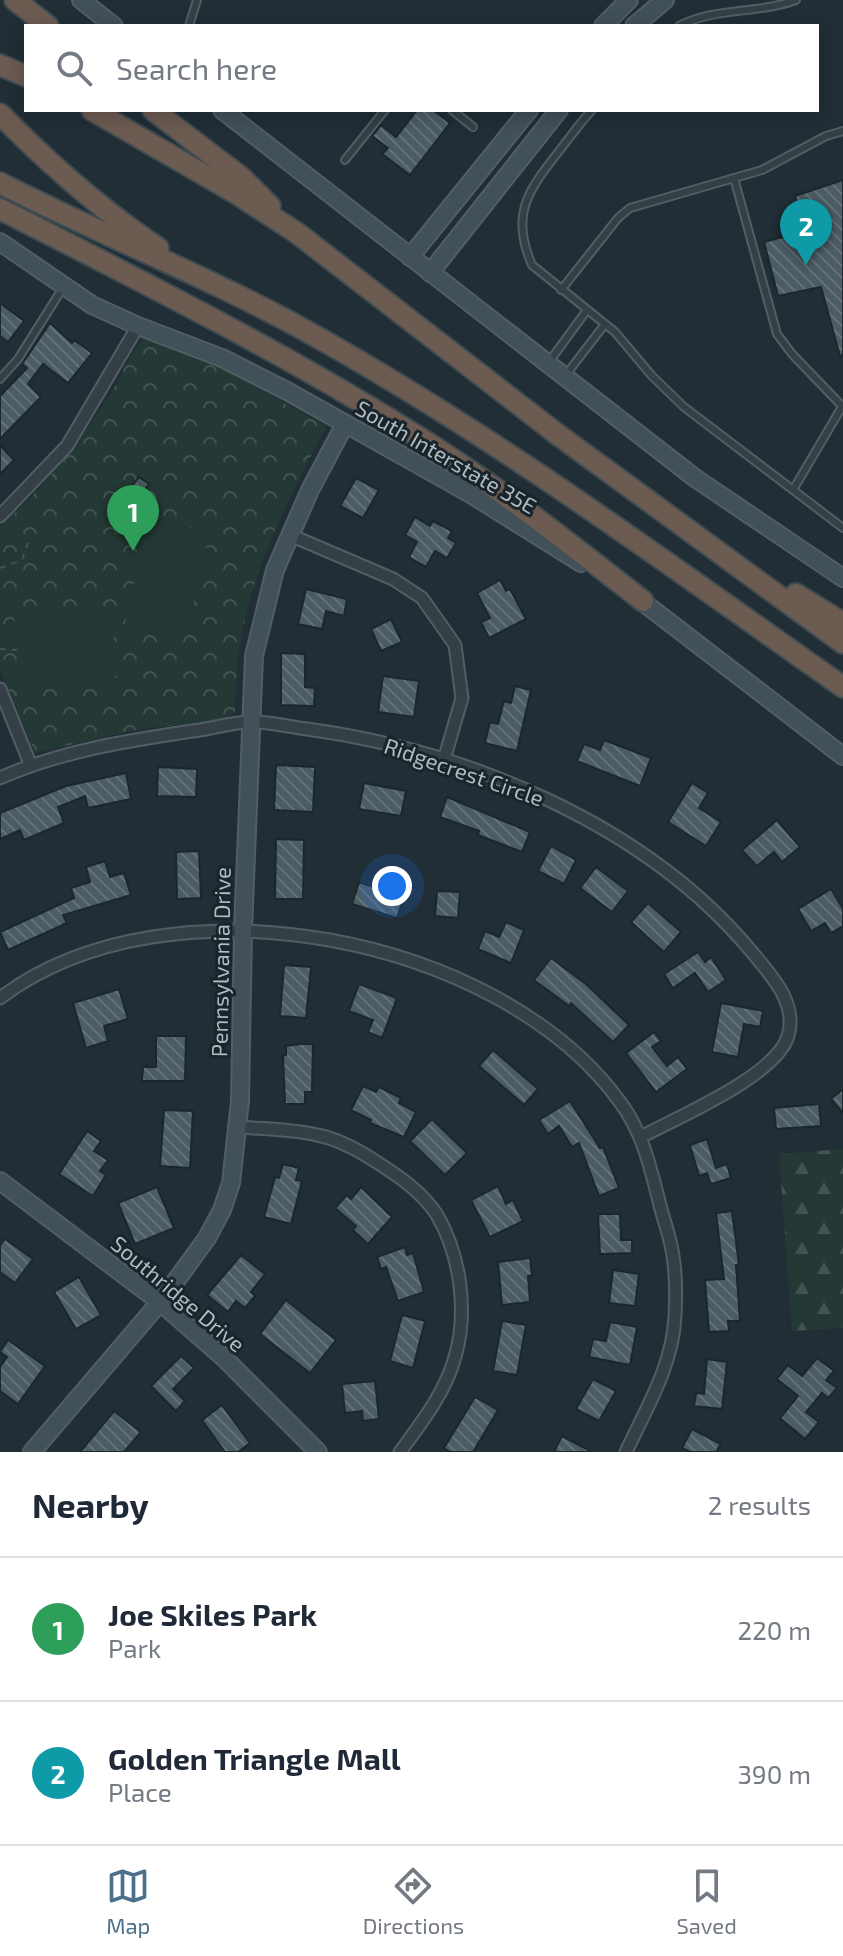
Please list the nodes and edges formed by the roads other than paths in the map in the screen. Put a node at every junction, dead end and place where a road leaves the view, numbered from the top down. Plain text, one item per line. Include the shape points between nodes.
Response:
1 (15, 0) edge
2 (81, 0) edge
3 (197, 0) edge
4 (665, 0) edge
5 (796, 0) edge
6 (624, 2) edge
7 (45, 24) edge
8 (111, 24) edge
9 (190, 24) edge
10 (605, 24) edge
11 (636, 24) edge
12 (683, 24) edge
13 (0, 65) edge
14 (24, 75) edge
15 (95, 112) edge
16 (156, 112) edge
17 (225, 112) edge
18 (383, 112) edge
19 (454, 112) edge
20 (527, 112) edge
21 (557, 112) edge
22 (590, 112) edge
23 (0, 114) edge
24 (473, 127) dead end
25 (843, 131) edge
26 (345, 160) dead end
27 (734, 178) junction
28 (0, 183) edge
29 (0, 209) edge
30 (297, 233) junction
31 (0, 242) edge
32 (410, 257) junction
33 (430, 273) junction
34 (198, 276) junction
35 (64, 286) junction
36 (561, 290) junction
37 (587, 310) junction
38 (605, 324) junction
39 (138, 326) junction
40 (548, 363) junction
41 (565, 376) junction
42 (0, 379) edge
43 (842, 406) edge
44 (345, 424) junction
45 (793, 490) junction
46 (0, 516) edge
47 (843, 528) edge
48 (690, 530) junction
49 (290, 535) junction
50 (843, 578) edge
51 (643, 601) junction
52 (843, 623) edge
53 (843, 643) edge
54 (843, 687) edge
55 (0, 689) edge
56 (250, 721) junction
57 (843, 756) edge
58 (444, 760) junction
59 (31, 766) junction
60 (0, 778) edge
61 (243, 930) junction
62 (0, 998) edge
63 (238, 1127) junction
64 (641, 1137) junction
65 (0, 1181) edge
66 (160, 1302) junction
67 (32, 1452) edge
68 (318, 1452) edge
69 (400, 1452) edge
70 (626, 1452) edge

1 - 7 highway
2 - 8 street
3 - 9 lane
4 - 11 street
5 - 12 lane
6 - 10 street
6 - 11 street
13 - 14 highway
15 - 30 highway
16 - 30 highway via 242,178
17 - 32 street
18 - 26 lane
19 - 24 lane
20 - 32 street
21 - 33 street
22 - 36 lane via 536,181 522,212 525,250 532,265
23 - 34 highway via 116,220
25 - 27 lane
27 - 36 lane via 630,208
27 - 43 lane via 777,334
28 - 34 highway
29 - 51 highway via 276,352 412,433 511,498
30 - 48 highway
31 - 35 street, South Interstate 35E
32 - 33 street
33 - 40 street
34 - 54 highway via 299,327 505,449
35 - 39 street, South Interstate 35E
35 - 42 lane
36 - 37 lane
37 - 38 lane
37 - 40 lane
38 - 41 lane
38 - 45 lane via 684,407
39 - 44 street, South Interstate 35E via 222,358
39 - 46 street via 67,446
40 - 41 street
41 - 50 street via 695,478
43 - 45 lane
44 - 49 street, Pennsylvania Drive
44 - 51 street, South Interstate 35E
45 - 47 lane
48 - 52 highway
48 - 53 highway
49 - 56 street, Pennsylvania Drive via 261,619
49 - 58 street via 393,579 422,598 455,645 462,698
51 - 57 street, South Interstate 35E
55 - 59 street
56 - 58 street, Ridgecrest Circle via 364,737
56 - 59 street, Ridgecrest Circle via 98,747
56 - 61 street, Pennsylvania Drive
58 - 64 street, Ridgecrest Circle via 571,811 644,857 725,920 781,991 790,1018 788,1036 760,1072
59 - 60 street, Ridgecrest Circle
61 - 62 street via 143,939 102,950 56,966
61 - 63 street, Pennsylvania Drive
61 - 64 street via 344,941 487,993 531,1017 574,1050 620,1102
63 - 66 street, Pennsylvania Drive via 222,1210
63 - 69 street via 319,1135 356,1149 408,1183 436,1215 451,1250 463,1312 447,1380
64 - 70 street via 673,1254 675,1319 665,1369
65 - 66 street, Southridge Drive
66 - 67 street, Pennsylvania Drive
66 - 68 street, Southridge Drive

